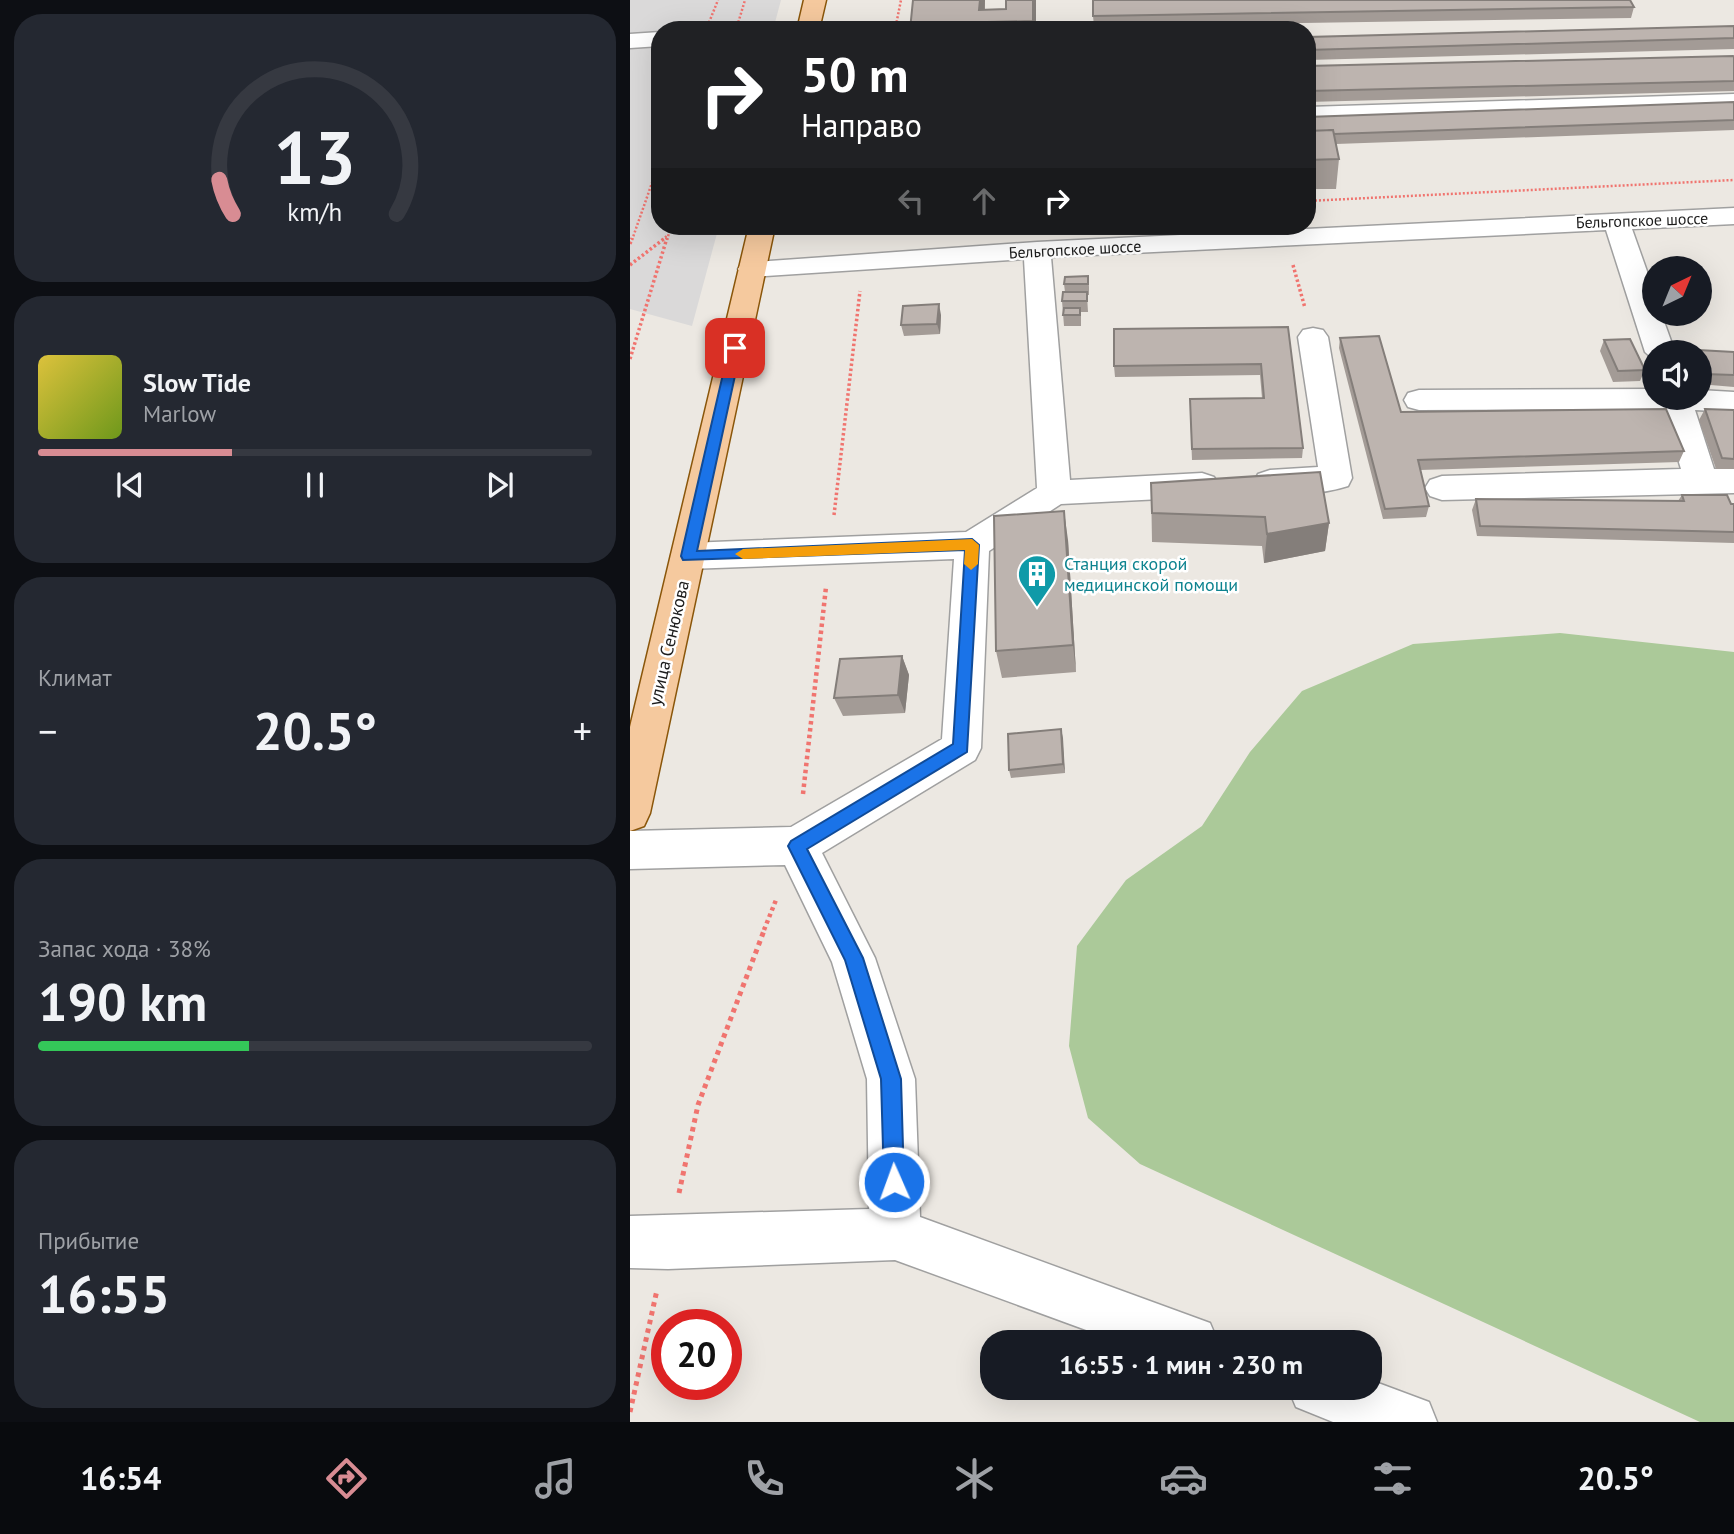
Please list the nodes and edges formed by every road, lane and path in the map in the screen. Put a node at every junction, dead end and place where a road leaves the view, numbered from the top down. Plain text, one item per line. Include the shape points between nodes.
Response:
1 (718, 0) edge
2 (745, 0) edge
3 (815, 0) edge
4 (901, 0) edge
5 (710, 21) edge
6 (739, 21) edge
7 (810, 21) edge
8 (897, 21) edge
9 (651, 40) edge
10 (630, 41) edge
11 (1734, 101) edge
12 (1316, 114) edge
13 (1734, 180) edge
14 (651, 185) edge
15 (1316, 201) edge
16 (1734, 216) edge
17 (1616, 220) junction
18 (668, 235) edge
19 (669, 235) edge
20 (760, 235) edge
21 (1286, 238) junction
22 (630, 244) edge
23 (1037, 250) junction
24 (864, 263) junction
25 (630, 265) edge
26 (752, 269) junction
27 (1313, 337) joint
28 (1656, 340) edge
29 (630, 359) edge
30 (1642, 398) edge
31 (1419, 400) dead end
32 (1712, 401) edge
33 (1734, 402) edge
34 (1679, 410) edge
35 (1702, 480) junction
36 (1734, 481) edge
37 (1442, 488) dead end
38 (1054, 494) junction
39 (972, 545) junction
40 (830, 550) junction
41 (688, 556) junction
42 (636, 761) edge
43 (630, 813) edge
44 (797, 846) junction
45 (630, 850) edge
46 (698, 1105) dead end
47 (895, 1234) junction
48 (630, 1242) edge
49 (1158, 1330) edge
50 (1348, 1400) edge
51 (1409, 1422) edge

1 - 5 path
2 - 6 path
3 - 7 main road
4 - 8 path
9 - 10 street
11 - 12 street
13 - 15 path
14 - 22 path
16 - 17 street, Бельгопское шоссе
17 - 21 street, Бельгопское шоссе
17 - 28 street
18 - 25 path
19 - 29 path
20 - 26 main road, улица Сенюкова
21 - 23 street, Бельгопское шоссе
21 - 27 path
23 - 24 street, Бельгопское шоссе
23 - 38 street
24 - 26 street, Бельгопское шоссе
24 - 40 path
26 - 41 main road, улица Сенюкова
27 - 38 street via 1336,478
30 - 31 street
32 - 33 street
34 - 35 street
35 - 36 street
35 - 37 street
38 - 39 street
39 - 40 street
39 - 44 street via 961,747
40 - 41 street
40 - 44 path
41 - 42 main road, улица Сенюкова
42 - 43 main road, улица Сенюкова
44 - 45 street
44 - 46 path
44 - 47 street via 853,958 891,1079
47 - 48 street
47 - 49 street
50 - 51 street

